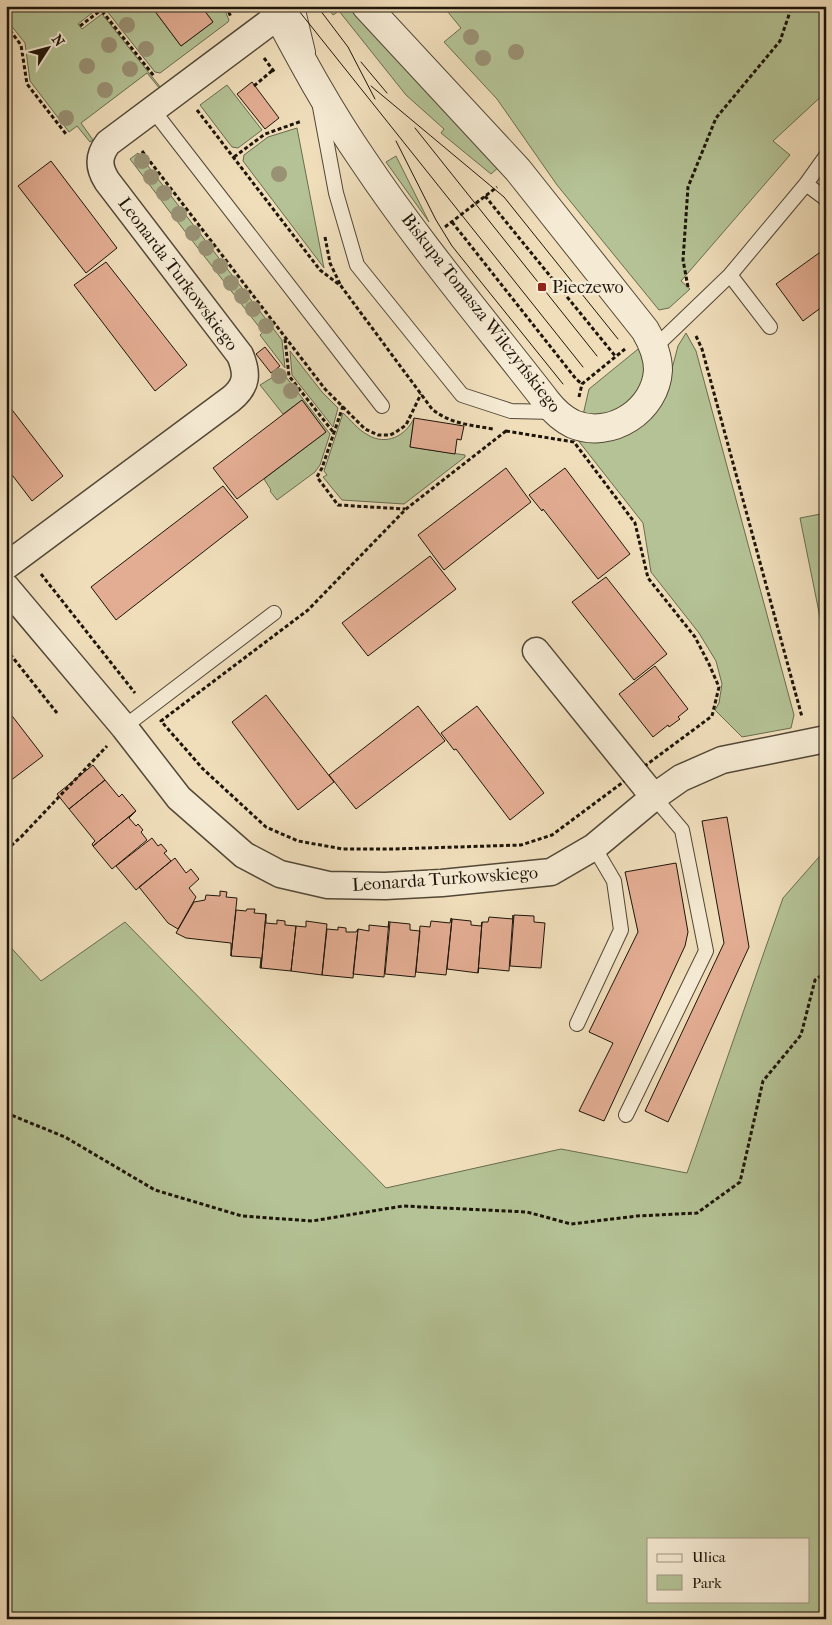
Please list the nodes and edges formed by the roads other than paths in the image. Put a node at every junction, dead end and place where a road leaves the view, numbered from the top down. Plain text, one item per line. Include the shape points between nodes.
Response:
1 (366, 6) edge
2 (283, 9) edge
3 (317, 88) junction
4 (172, 103) junction
5 (826, 156) edge
6 (806, 184) junction
7 (826, 199) edge
8 (730, 275) junction
9 (770, 327) dead end
10 (654, 348) junction
11 (382, 406) dead end
12 (566, 407) junction
13 (15, 559) edge
14 (6, 587) edge
15 (274, 613) dead end
16 (536, 651) dead end
17 (124, 727) junction
18 (817, 740) edge
19 (654, 797) junction
20 (594, 847) junction
21 (577, 1024) dead end
22 (626, 1115) dead end

1 - 10 street, Biskupa Tomasza Wilczyńskiego via 518,170 645,330
2 - 3 street, Biskupa Tomasza Wilczyńskiego
2 - 4 street, Leonarda Turkowskiego
3 - 12 street, Biskupa Tomasza Wilczyńskiego via 363,161 402,214
3 - 12 lane via 336,193 357,265 462,395 511,411
4 - 11 lane
4 - 13 street, Leonarda Turkowskiego via 108,143 100,159 102,174 240,355 245,377 238,393 231,399
5 - 6 lane
6 - 7 lane
6 - 8 lane
8 - 9 lane
8 - 10 lane
10 - 12 street, Biskupa Tomasza Wilczyńskiego via 658,369 656,382 647,402 620,424 586,427 573,424
14 - 17 street, Leonarda Turkowskiego
15 - 17 lane
16 - 19 street
17 - 20 street, Leonarda Turkowskiego via 179,798 244,855 280,874 328,886 442,883 551,872
18 - 19 street, Leonarda Turkowskiego via 722,760 681,778
19 - 20 street, Leonarda Turkowskiego
19 - 22 lane via 682,830 706,951
20 - 21 lane via 614,881 621,930

